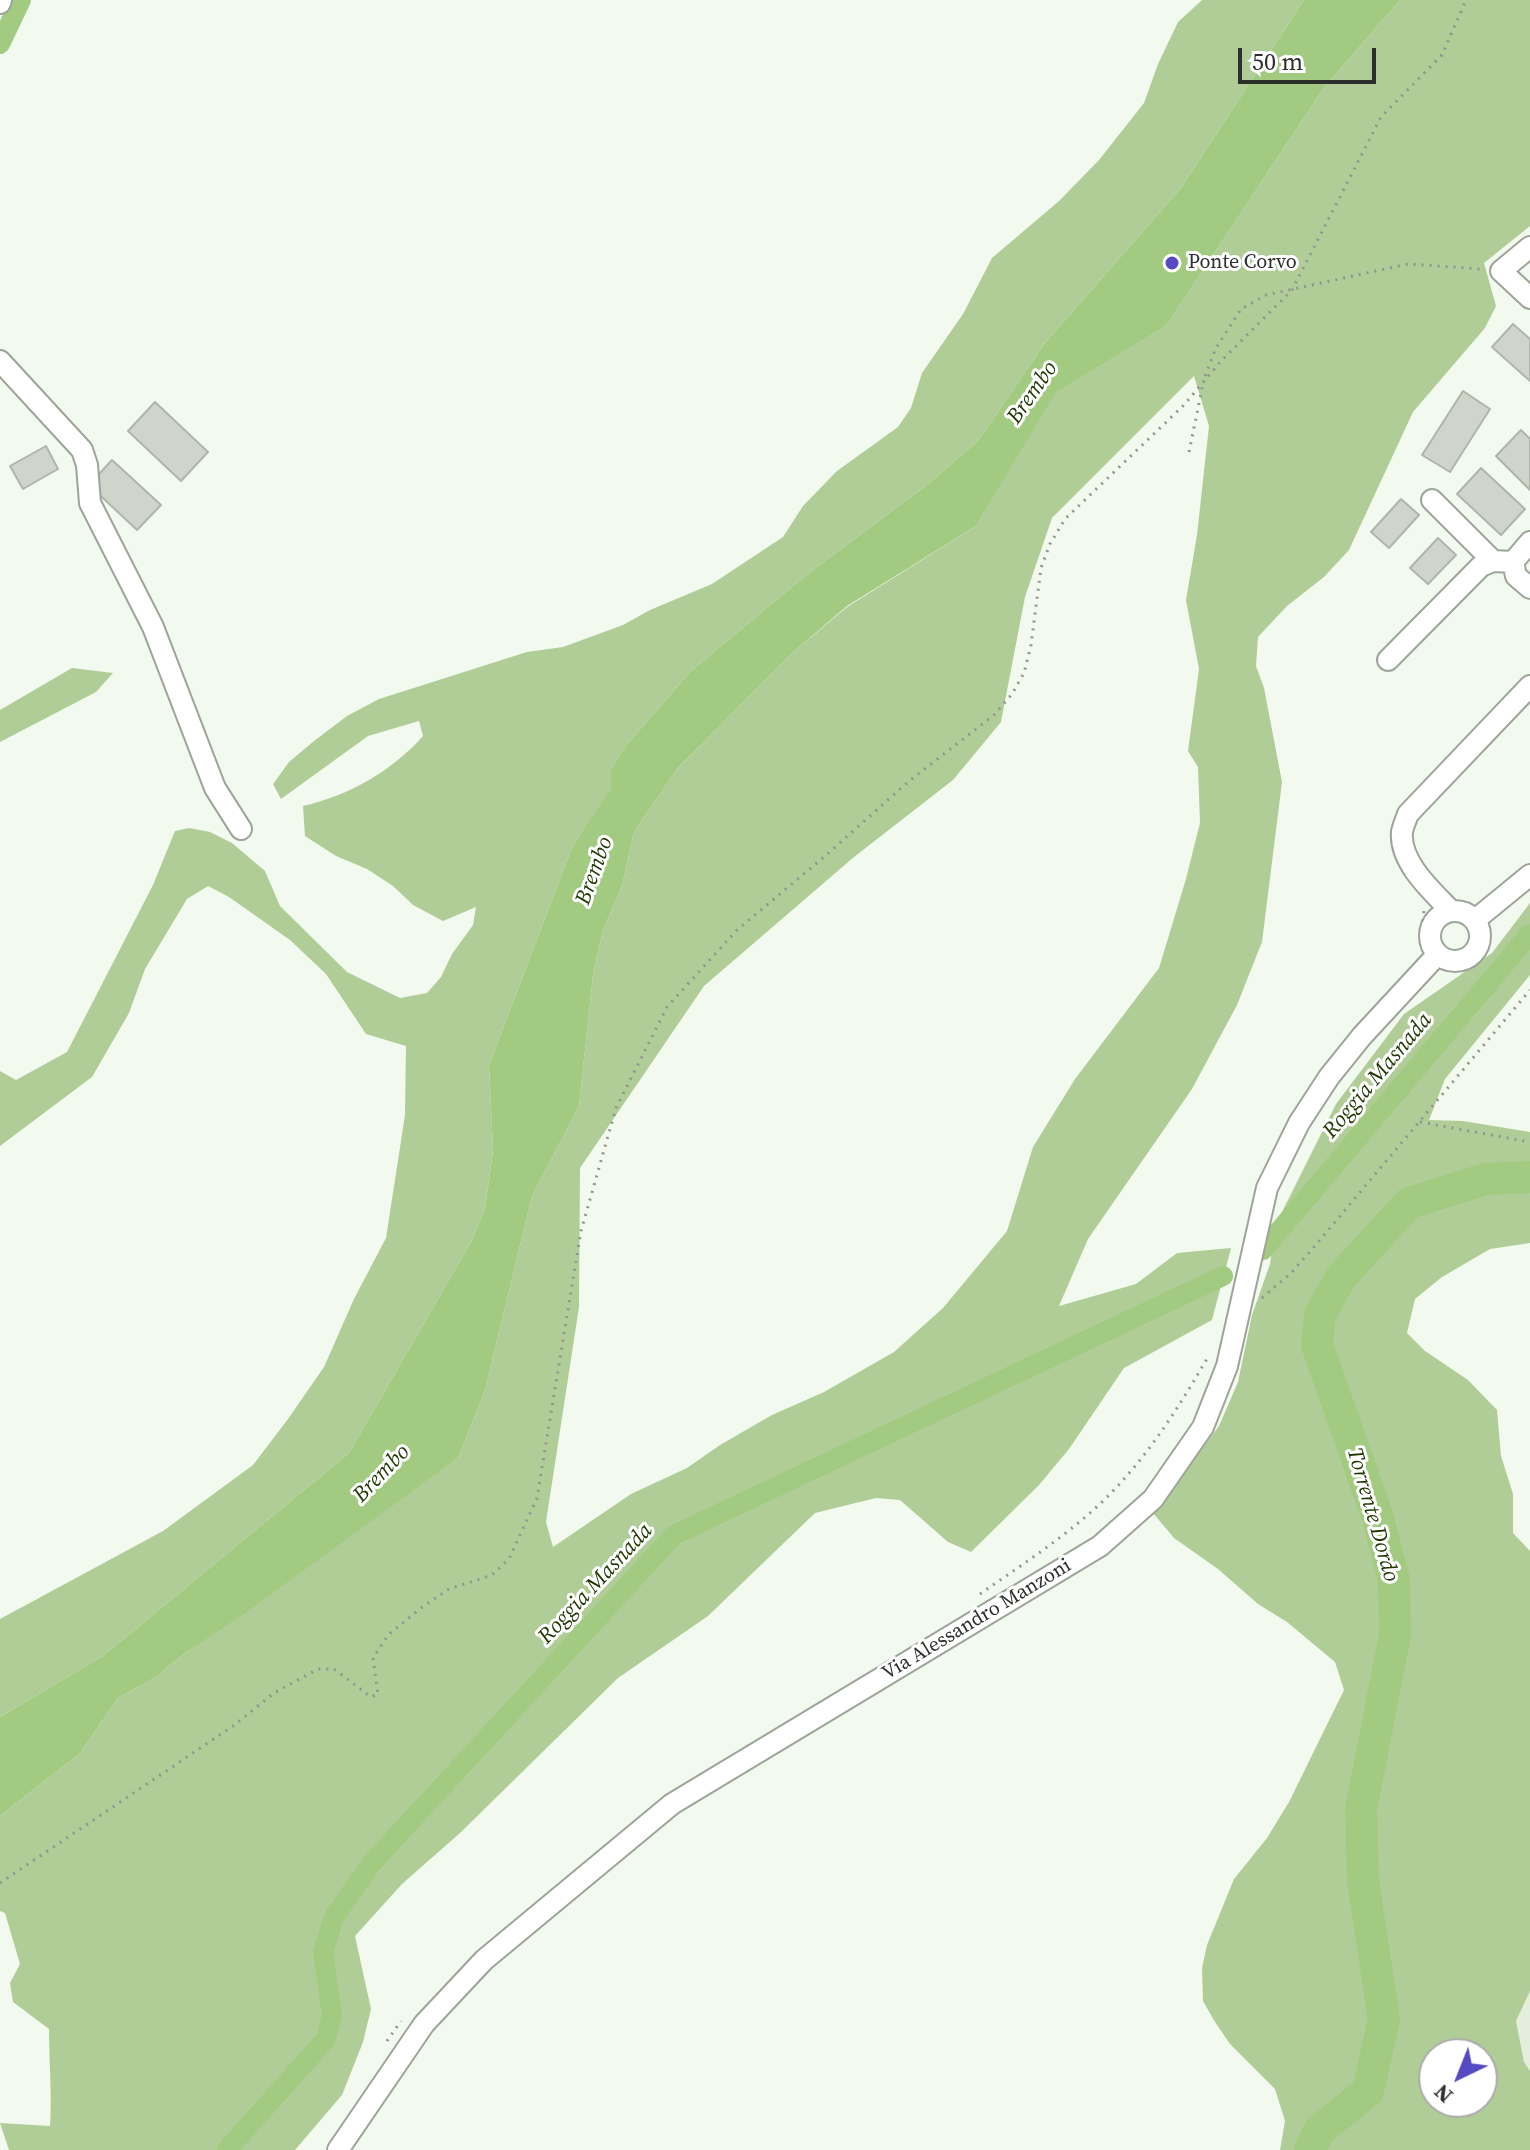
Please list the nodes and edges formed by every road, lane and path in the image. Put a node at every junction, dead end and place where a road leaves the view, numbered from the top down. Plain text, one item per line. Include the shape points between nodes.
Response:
1 (1466, 0) edge
2 (1530, 247) edge
3 (1501, 271) junction
4 (1292, 290) junction
5 (1530, 298) edge
6 (0, 361) edge
7 (1204, 380) junction
8 (1189, 452) dead end
9 (1432, 500) dead end
10 (1530, 542) edge
11 (1503, 561) junction
12 (1530, 588) edge
13 (1388, 660) dead end
14 (1530, 686) edge
15 (241, 829) dead end
16 (1530, 875) edge
17 (1451, 911) junction
18 (1475, 920) junction
19 (1437, 955) junction
20 (1530, 990) edge
21 (1420, 1122) junction
22 (1530, 1142) edge
23 (1259, 1301) dead end
24 (1209, 1356) dead end
25 (979, 1595) dead end
26 (0, 1883) edge
27 (402, 2020) dead end
28 (386, 2043) dead end
29 (338, 2150) edge

1 - 4 path via 1442,55 1381,117
2 - 3 street
3 - 4 path via 1408,264
3 - 5 street
4 - 7 path
4 - 7 path via 1266,295 1241,309 1216,348
6 - 15 street via 82,450 90,503 153,627 215,788
7 - 8 path
7 - 26 path via 1065,519 1041,568 1031,645 1012,694 994,715 737,930 667,1007 616,1108 581,1231 537,1498 509,1559 492,1575 449,1589 388,1635 373,1658 378,1694 371,1697 334,1669 318,1669 274,1693
9 - 11 street
10 - 11 street
11 - 12 street
11 - 13 street via 1473,573
14 - 17 street via 1408,814 1402,832 1404,851
16 - 18 street
17 - 18 street
17 - 19 street via 1430,928
18 - 19 street via 1479,944 1472,955 1448,961
19 - 29 street, Via Alessandro Manzoni via 1362,1036 1299,1123 1267,1188 1227,1366 1203,1427 1153,1499 1100,1546 672,1804 484,1960 424,2024
20 - 21 path
21 - 22 path
21 - 23 path via 1291,1273
24 - 25 path via 1171,1418 1123,1480 1066,1532
27 - 28 path

